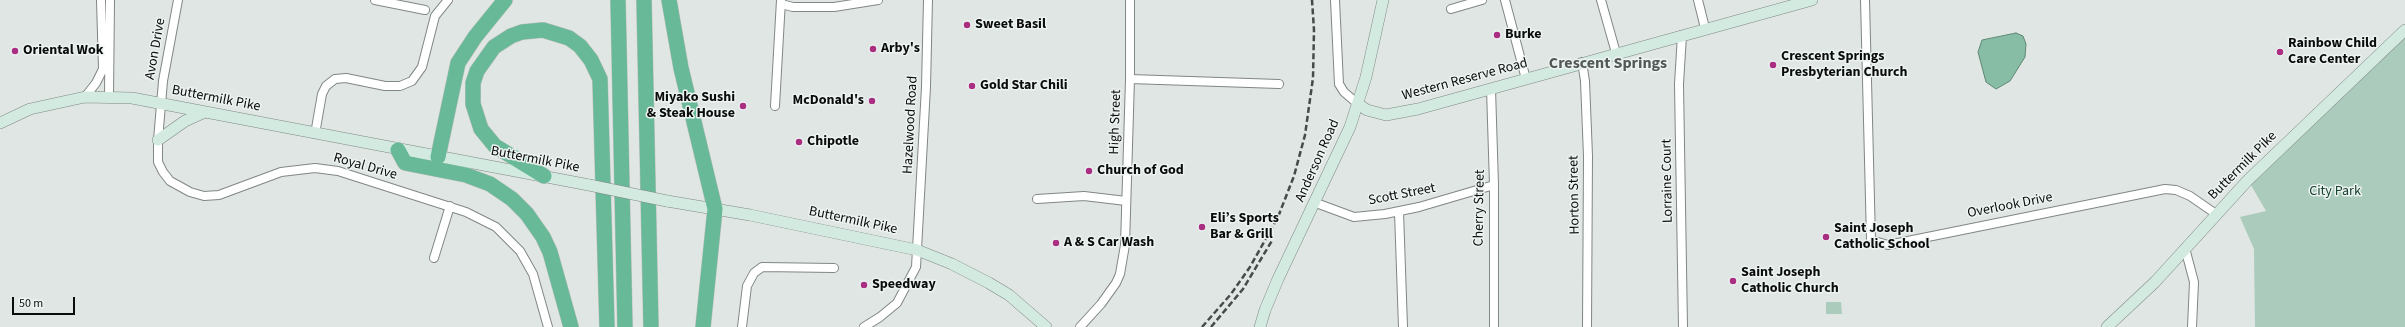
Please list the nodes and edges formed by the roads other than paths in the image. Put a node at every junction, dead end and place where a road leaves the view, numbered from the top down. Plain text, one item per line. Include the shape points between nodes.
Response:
1 (101, 0) edge
2 (110, 0) edge
3 (178, 0) edge
4 (375, 0) edge
5 (448, 0) edge
6 (505, 0) edge
7 (618, 0) edge
8 (644, 0) edge
9 (669, 0) edge
10 (878, 0) edge
11 (928, 0) edge
12 (1130, 0) edge
13 (1335, 0) edge
14 (1383, 0) edge
15 (1482, 0) edge
16 (1505, 0) edge
17 (1601, 0) edge
18 (1698, 0) edge
19 (1812, 0) edge
20 (1865, 0) edge
21 (781, 2) edge
22 (403, 3) edge
23 (1450, 9) dead end
24 (425, 10) dead end
25 (1705, 28) junction
26 (2405, 30) edge
27 (1682, 35) junction
28 (1616, 53) junction
29 (1582, 62) junction
30 (1526, 78) junction
31 (1130, 79) junction
32 (1278, 84) dead end
33 (1491, 89) junction
34 (109, 96) junction
35 (85, 97) junction
36 (161, 103) junction
37 (1358, 104) junction
38 (775, 106) dead end
39 (205, 112) junction
40 (0, 123) edge
41 (315, 134) junction
42 (158, 140) junction
43 (398, 150) junction
44 (438, 157) junction
45 (544, 176) junction
46 (1494, 184) junction
47 (1037, 199) dead end
48 (1126, 201) junction
49 (1316, 202) junction
50 (450, 206) junction
51 (715, 209) junction
52 (1399, 212) junction
53 (2216, 214) junction
54 (2185, 248) junction
55 (917, 250) junction
56 (434, 258) dead end
57 (834, 268) dead end
58 (548, 327) edge
59 (571, 327) edge
60 (607, 327) edge
61 (625, 327) edge
62 (651, 327) edge
63 (703, 327) edge
64 (742, 327) edge
65 (864, 327) edge
66 (1046, 327) edge
67 (1080, 327) edge
68 (1260, 327) edge
69 (1403, 327) edge
70 (1494, 327) edge
71 (1587, 327) edge
72 (1683, 327) edge
73 (2107, 327) edge
74 (2192, 327) edge

1 - 35 street via 103,69
2 - 34 street
3 - 36 street, Avon Drive
4 - 22 street
5 - 41 street via 435,16 422,67 412,80 400,86 385,86 346,78 335,79 326,86 322,94
6 - 44 highway via 458,63
7 - 61 highway
8 - 62 highway
9 - 51 highway via 681,68
10 - 21 street via 834,7 793,7
11 - 55 street, Hazelwood Road
12 - 31 street, High Street
13 - 37 street via 1338,80 1344,92
14 - 37 main road, Anderson Road
15 - 23 street
16 - 30 street
17 - 28 street
18 - 25 street
19 - 25 main road, Western Reserve Road
20 - 53 street, Overlook Drive via 1871,240 1884,245 2165,189 2176,190 2190,196
21 - 38 street
22 - 24 street
25 - 27 main road, Western Reserve Road
26 - 53 main road, Buttermilk Pike via 2248,180
27 - 28 main road, Western Reserve Road
27 - 72 street, Lorraine Court via 1679,84
28 - 29 main road, Western Reserve Road
29 - 30 main road, Western Reserve Road
29 - 71 street, Horton Street via 1588,156
30 - 33 main road, Western Reserve Road
31 - 32 street
31 - 48 street, High Street
33 - 37 main road, Western Reserve Road via 1392,115 1367,110
33 - 46 street, Cherry Street
34 - 35 main road, Buttermilk Pike
34 - 36 main road, Buttermilk Pike
35 - 40 main road, Buttermilk Pike via 30,109
36 - 39 main road, Buttermilk Pike
36 - 42 street, Royal Drive
37 - 49 main road, Anderson Road via 1340,152
39 - 41 main road, Buttermilk Pike
39 - 42 main road via 185,121
41 - 43 main road, Buttermilk Pike
42 - 50 street, Royal Drive via 158,162 163,172 179,187 197,194 219,195 281,172 315,168 338,171
43 - 44 main road, Buttermilk Pike
43 - 59 highway via 405,163 466,175 490,184 512,199 527,214 550,252
44 - 45 main road, Buttermilk Pike
45 - 51 main road, Buttermilk Pike, bridge
45 - 60 highway via 495,146 481,129 472,104 473,83 477,71 494,47 522,32 543,30 569,38 580,46 591,60 600,79
46 - 52 street, Scott Street
46 - 70 street, Cherry Street
47 - 48 street via 1084,196
48 - 67 street, High Street via 1125,245 1120,274 1109,294
49 - 52 street, Scott Street via 1354,217
49 - 68 main road, Anderson Road via 1265,310
50 - 56 street
50 - 58 street, Royal Drive via 496,227 520,251 533,274
51 - 55 main road, Buttermilk Pike
51 - 63 highway
52 - 69 street
53 - 54 main road, Buttermilk Pike
54 - 73 main road, Buttermilk Pike
54 - 74 street via 2194,282
55 - 65 street, Hazelwood Road via 913,276 896,303
55 - 66 main road, Buttermilk Pike via 989,283 1009,295
57 - 64 street via 762,268 754,273 746,292

